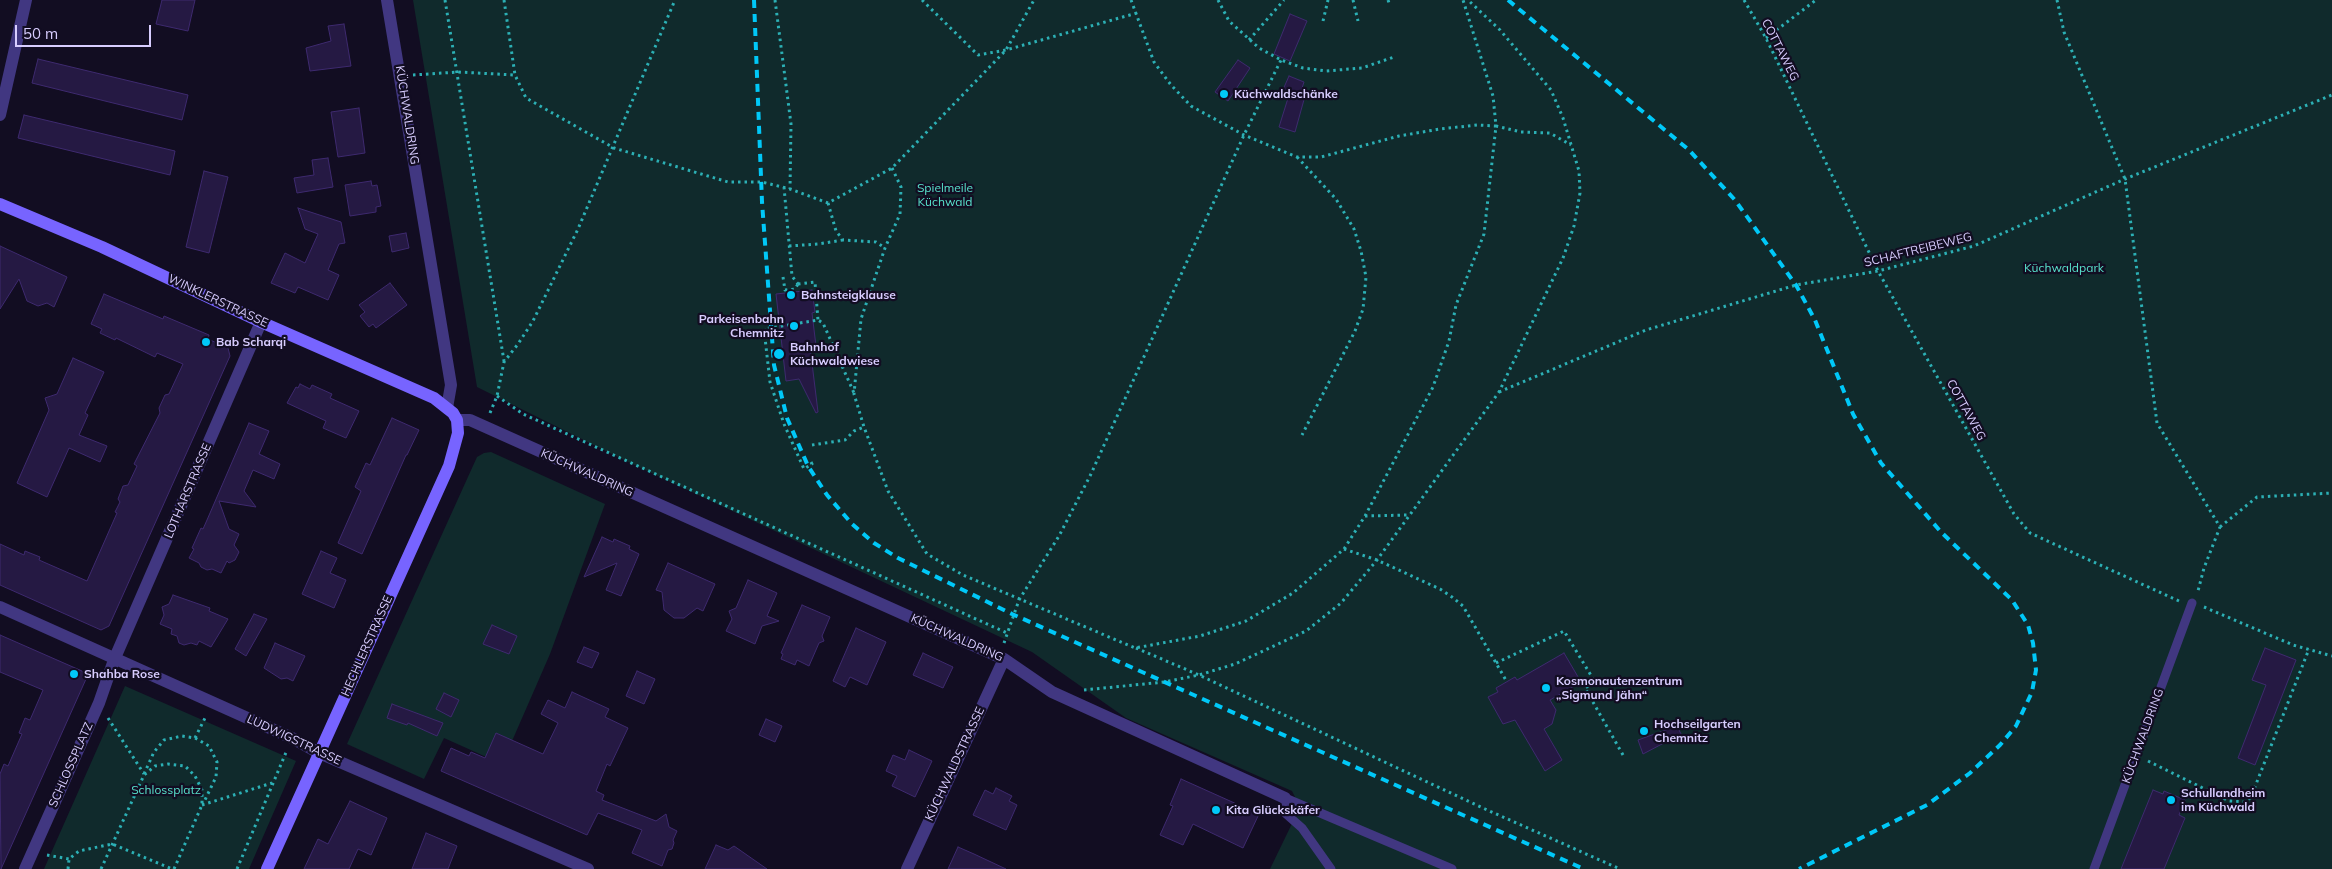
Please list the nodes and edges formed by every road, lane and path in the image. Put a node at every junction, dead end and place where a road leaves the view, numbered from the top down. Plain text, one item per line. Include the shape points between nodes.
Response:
1 (26, 0) edge
2 (387, 0) edge
3 (445, 0) edge
4 (504, 0) edge
5 (675, 0) edge
6 (775, 0) edge
7 (922, 0) edge
8 (1034, 0) edge
9 (1131, 0) edge
10 (1218, 0) edge
11 (1284, 0) edge
12 (1328, 0) edge
13 (1353, 0) edge
14 (1463, 0) edge
15 (1468, 0) edge
16 (1744, 0) edge
17 (1816, 0) edge
18 (2057, 0) edge
19 (1137, 13) junction
20 (1323, 21) dead end
21 (1358, 21) dead end
22 (1766, 38) junction
23 (1249, 40) junction
24 (1006, 50) junction
25 (1394, 57) dead end
26 (1281, 60) junction
27 (458, 72) junction
28 (401, 75) junction
29 (515, 75) junction
30 (2332, 95) edge
31 (0, 115) edge
32 (1496, 126) junction
33 (1244, 134) junction
34 (1570, 145) junction
35 (614, 148) junction
36 (1297, 157) junction
37 (892, 168) junction
38 (2125, 179) junction
39 (784, 187) junction
40 (790, 189) junction
41 (828, 203) junction
42 (0, 204) edge
43 (843, 240) junction
44 (789, 246) junction
45 (885, 248) junction
46 (1878, 271) junction
47 (792, 276) junction
48 (798, 284) junction
49 (818, 320) junction
50 (261, 322) junction
51 (504, 362) junction
52 (1499, 392) junction
53 (854, 394) junction
54 (497, 396) junction
55 (447, 408) junction
56 (457, 420) junction
57 (485, 427) junction
58 (864, 427) junction
59 (1302, 435) dead end
60 (812, 445) dead end
61 (811, 462) dead end
62 (2332, 493) edge
63 (1409, 515) junction
64 (1365, 516) junction
65 (2220, 527) junction
66 (1344, 549) junction
67 (1377, 560) junction
68 (1019, 600) junction
69 (2192, 603) junction
70 (0, 607) edge
71 (1006, 633) junction
72 (1135, 648) junction
73 (2309, 649) junction
74 (2332, 656) edge
75 (1004, 658) junction
76 (114, 660) junction
77 (1496, 663) junction
78 (1199, 675) junction
79 (1507, 682) dead end
80 (1080, 690) dead end
81 (213, 702) junction
82 (99, 703) junction
83 (195, 738) junction
84 (292, 738) junction
85 (319, 753) junction
86 (1623, 755) dead end
87 (2136, 756) junction
88 (144, 775) junction
89 (273, 783) junction
90 (1285, 798) junction
91 (202, 805) junction
92 (112, 844) junction
93 (31, 853) junction
94 (69, 859) junction
95 (24, 869) edge
96 (68, 869) edge
97 (101, 869) edge
98 (173, 869) edge
99 (236, 869) edge
100 (267, 869) edge
101 (588, 869) edge
102 (907, 869) edge
103 (1332, 869) edge
104 (1452, 869) edge
105 (1620, 869) edge
106 (2094, 869) edge

1 - 31 street
2 - 28 street, KÜCHWALDRING
3 - 27 path
4 - 29 path
5 - 35 path
6 - 40 path via 791,124
7 - 24 path via 978,55
8 - 24 path
9 - 19 path
10 - 23 path via 1229,21
11 - 23 path
12 - 20 path
13 - 21 path
14 - 32 path via 1493,96
15 - 34 path via 1500,30 1551,90
16 - 22 path, COTTAWEG
17 - 22 path
18 - 38 path via 2064,32
19 - 24 path
19 - 33 path via 1154,62 1171,85 1191,106
22 - 46 path, COTTAWEG
23 - 26 path
24 - 37 path
25 - 26 path via 1362,68 1326,71 1303,68
26 - 33 path
27 - 28 path
27 - 29 path
27 - 51 path
28 - 55 street, KÜCHWALDRING via 451,385
29 - 35 path via 526,98
30 - 38 path, SCHAFTREIBEWEG
32 - 34 path via 1521,132 1550,133
32 - 36 path via 1432,130 1321,157
32 - 64 path via 1484,234 1456,305 1449,341 1433,387
33 - 36 path
33 - 68 path via 1092,474 1059,536
34 - 52 path via 1579,170 1580,193 1574,226 1563,258
35 - 39 path via 728,182 762,182
35 - 51 path via 533,320
36 - 59 path via 1336,199 1354,229 1366,277 1363,309 1355,331
37 - 41 path
37 - 45 path via 902,187 900,214
38 - 46 path, SCHAFTREIBEWEG via 1974,246
38 - 65 path via 2158,423
39 - 40 path
39 - 44 path
40 - 41 path
41 - 43 path via 836,231
42 - 50 main road, WINKLERSTRASSE via 102,247
43 - 44 path
43 - 45 path via 876,242
44 - 47 path
45 - 53 path via 861,319
46 - 52 path, SCHAFTREIBEWEG via 1796,285 1646,330
46 - 69 path, COTTAWEG via 2014,514 2030,533 2176,601
47 - 48 path
47 - 48 path via 781,278 785,290 795,290
48 - 49 path via 815,282
49 - 53 path via 823,322
49 - 61 path via 764,329 770,382 784,424 804,469
50 - 55 main road, WINKLERSTRASSE via 401,382
50 - 76 street, LOTHARSTRASSE
51 - 54 path
52 - 63 path
53 - 58 path
54 - 57 path
54 - 71 path via 523,414
55 - 56 main road, WINKLERSTRASSE
56 - 57 street, KÜCHWALDRING via 470,420
56 - 85 main road, HECHLERSTRASSE via 458,433 449,466
57 - 75 street, KÜCHWALDRING
58 - 60 path via 845,440
58 - 68 path via 888,491 927,554 963,575
62 - 65 path via 2258,497
63 - 64 path
63 - 67 path
64 - 66 path
65 - 69 path via 2198,594
66 - 67 path
66 - 72 path via 1293,592 1246,621 1200,636
67 - 77 path via 1440,589 1463,606
67 - 78 path via 1341,603 1306,632 1235,664
68 - 71 path
68 - 72 path
69 - 73 path, COTTAWEG
69 - 87 lane, KÜCHWALDRING
70 - 76 street, LUDWIGSTRASSE
71 - 75 path
72 - 78 path
73 - 74 path, COTTAWEG
73 - 87 path via 2255,791 2245,802 2229,801
75 - 90 street, KÜCHWALDRING via 1052,692
75 - 102 street, KÜCHWALDSTRASSE
76 - 81 street, LUDWIGSTRASSE
76 - 82 street, SCHLOSSPLATZ
77 - 79 path
77 - 86 path via 1564,630 1594,682 1585,688
78 - 80 path via 1164,682
78 - 105 path
81 - 83 path
81 - 84 street, LUDWIGSTRASSE
82 - 88 path
82 - 93 street, SCHLOSSPLATZ
83 - 88 path via 182,736 164,740 154,752
83 - 91 path via 209,746 217,762 216,777
84 - 85 street, LUDWIGSTRASSE
84 - 89 path
85 - 100 main road, HECHLERSTRASSE
85 - 101 street, LUDWIGSTRASSE
87 - 106 lane, KÜCHWALDRING
88 - 91 path via 155,766 185,766 196,776 202,790
88 - 92 path
89 - 91 path
89 - 99 path
90 - 103 lane via 1285,813 1302,828
90 - 104 lane, KÜCHWALDRING
91 - 98 path
92 - 94 path via 90,847
92 - 97 path
92 - 98 path
93 - 94 path
93 - 95 street, SCHLOSSPLATZ
94 - 96 path

